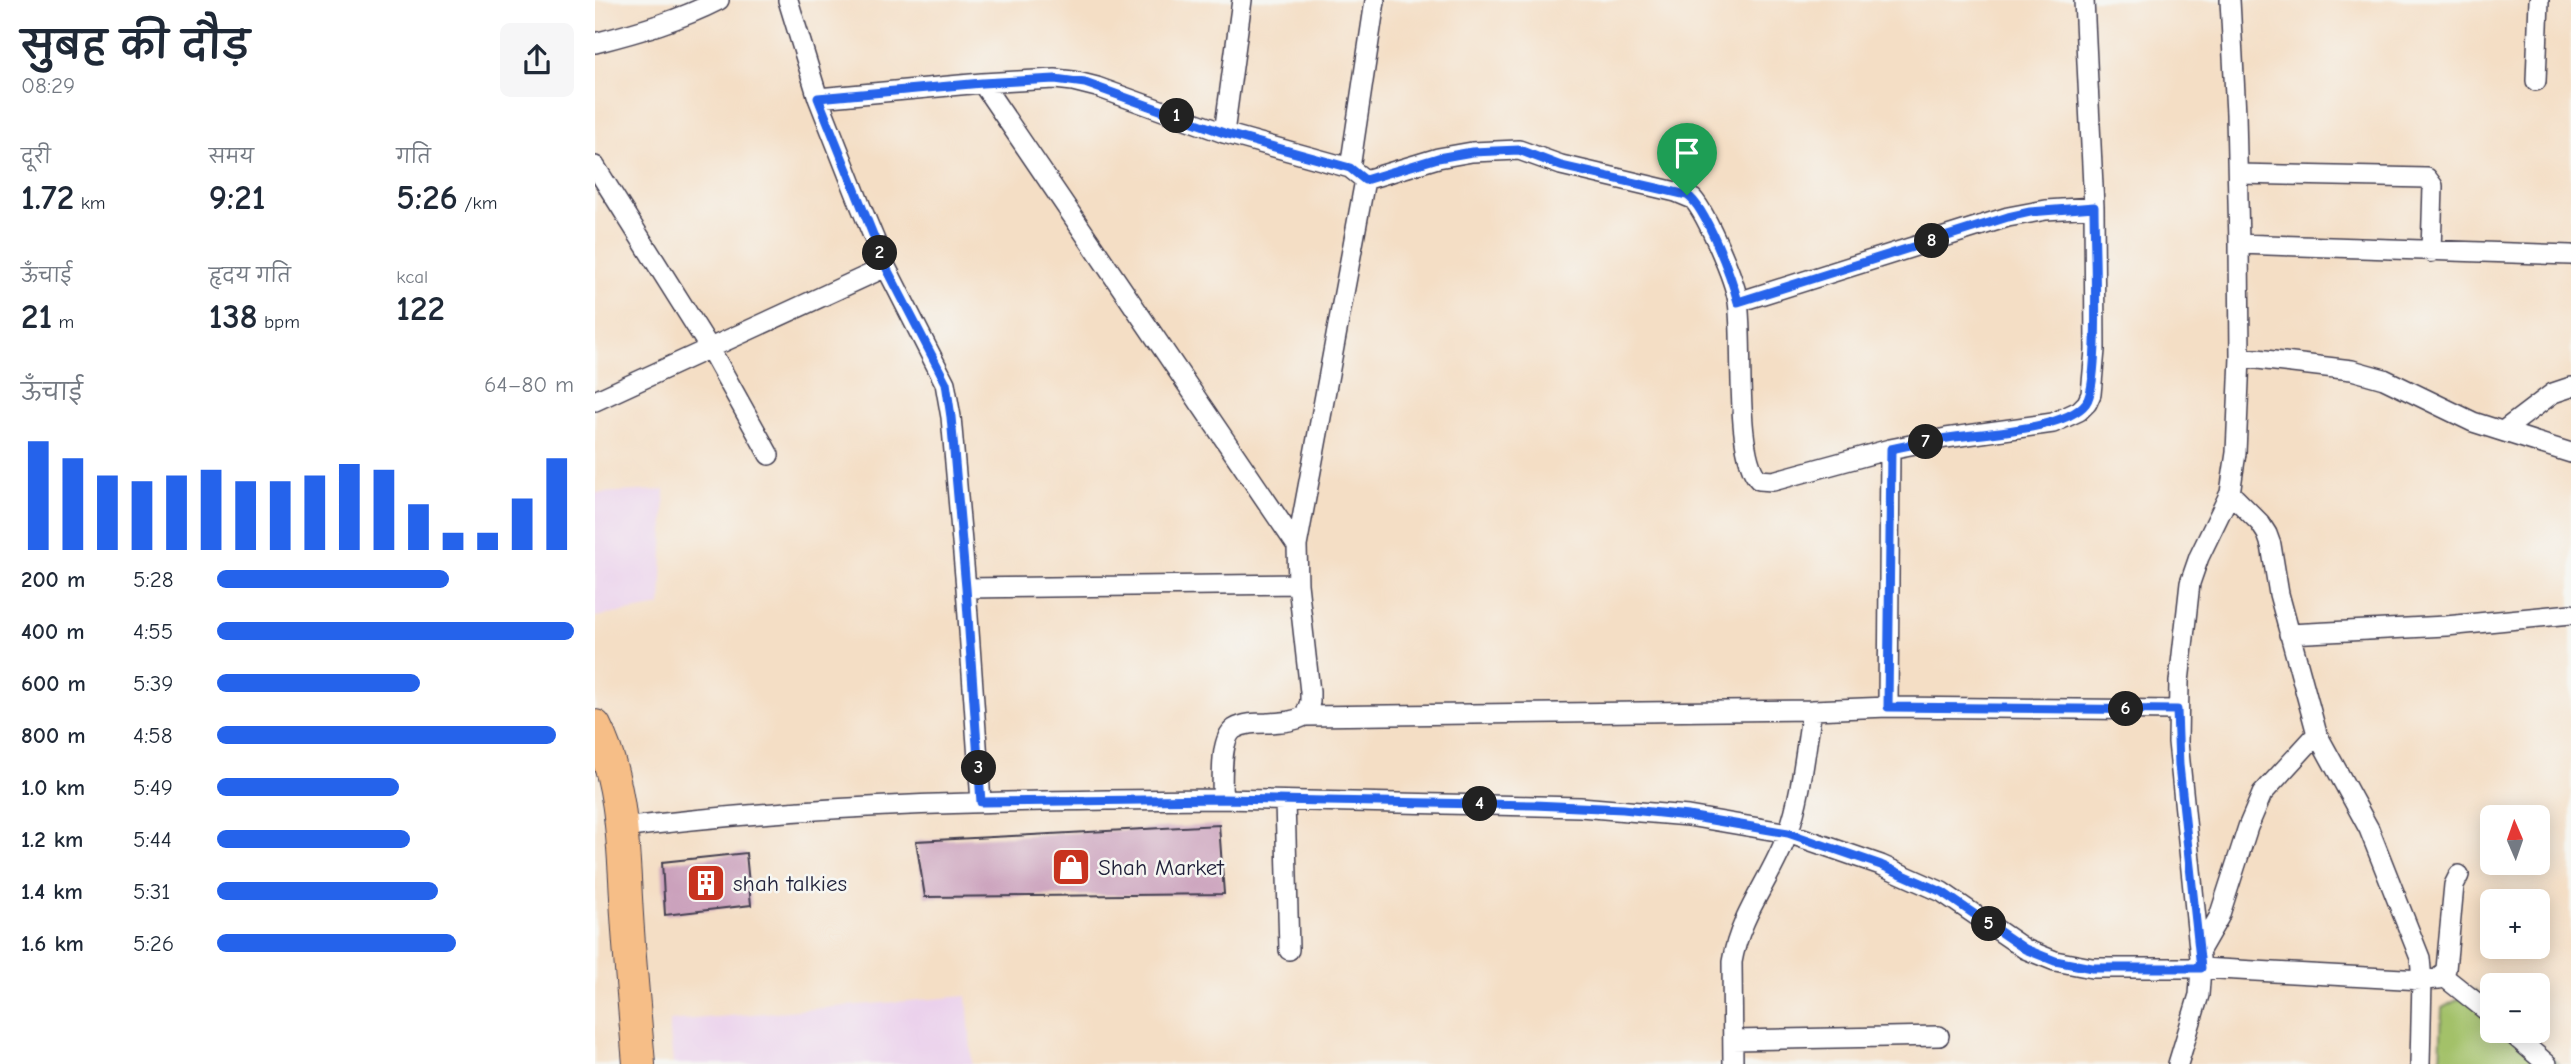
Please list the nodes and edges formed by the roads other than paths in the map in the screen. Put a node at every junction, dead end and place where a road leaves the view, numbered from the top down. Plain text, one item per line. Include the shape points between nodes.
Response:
1 (719, 0) edge
2 (788, 0) edge
3 (1242, 0) edge
4 (2084, 0) edge
5 (2230, 0) edge
6 (2539, 0) edge
7 (1375, 1) edge
8 (595, 43) edge
9 (2536, 81) dead end
10 (982, 83) junction
11 (818, 98) junction
12 (1224, 133) junction
13 (595, 166) edge
14 (1358, 174) junction
15 (2238, 174) junction
16 (2094, 207) junction
17 (2239, 244) junction
18 (2431, 252) junction
19 (2571, 256) edge
20 (886, 267) junction
21 (1738, 302) junction
22 (709, 347) junction
23 (2240, 357) junction
24 (2571, 387) edge
25 (595, 401) edge
26 (2503, 431) junction
27 (1891, 449) junction
28 (2571, 453) edge
29 (769, 455) dead end
30 (2230, 493) junction
31 (1297, 546) junction
32 (1298, 584) junction
33 (966, 588) junction
34 (2571, 614) edge
35 (2289, 634) junction
36 (1888, 707) junction
37 (1812, 710) junction
38 (2177, 710) junction
39 (1305, 716) junction
40 (595, 726) edge
41 (2317, 734) junction
42 (595, 799) edge
43 (1222, 799) junction
44 (1285, 801) junction
45 (981, 802) junction
46 (621, 828) junction
47 (1788, 833) junction
48 (2459, 875) dead end
49 (1289, 950) dead end
50 (2201, 959) junction
51 (2443, 976) junction
52 (2422, 981) junction
53 (2480, 1006) edge
54 (1939, 1036) dead end
55 (1733, 1040) junction
56 (2523, 1043) edge
57 (621, 1064) edge
58 (639, 1064) edge
59 (1733, 1064) edge
60 (2178, 1064) edge
61 (2420, 1064) edge
62 (2547, 1064) edge

1 - 8 street via 638,32
2 - 11 street
3 - 12 street
4 - 16 street
5 - 15 street
6 - 9 street
7 - 14 street
10 - 11 street
10 - 12 street via 1055,79 1085,83
10 - 31 street
11 - 20 street
12 - 14 street
13 - 22 street
14 - 21 street via 1472,152 1519,150 1561,166 1687,195 1696,203 1725,263
14 - 31 street
15 - 17 street
15 - 18 street via 2427,178 2433,186
16 - 21 street via 2008,217
16 - 27 street via 2095,349 2087,403 2053,423
17 - 18 street
17 - 23 street
18 - 19 street
20 - 22 street
20 - 33 street via 946,383
21 - 27 street via 1743,429 1751,471 1759,481
22 - 25 street
22 - 29 street
23 - 26 street via 2369,374
23 - 30 street
24 - 26 street via 2553,393
26 - 28 street
27 - 36 street
30 - 35 street via 2267,534
30 - 38 street via 2190,583
31 - 32 street
32 - 33 street
32 - 39 street via 1310,692
33 - 45 street
34 - 35 street
35 - 41 street
36 - 37 street
36 - 38 street
37 - 39 street
37 - 47 street
38 - 50 street
39 - 43 street via 1296,721 1248,724 1229,734
40 - 46 highway via 614,782
41 - 50 street via 2262,794
41 - 52 street via 2385,865 2420,958
42 - 57 highway
43 - 44 street
43 - 45 street
44 - 47 street via 1612,808
44 - 49 street
45 - 46 street via 825,809
46 - 58 highway
47 - 50 street via 1919,881 1957,901 2025,949 2055,961 2092,968
47 - 55 street via 1735,947
48 - 51 street
50 - 52 street
50 - 60 street via 2199,995
51 - 52 street
51 - 53 street
52 - 61 street
54 - 55 street
55 - 59 street
56 - 62 street

